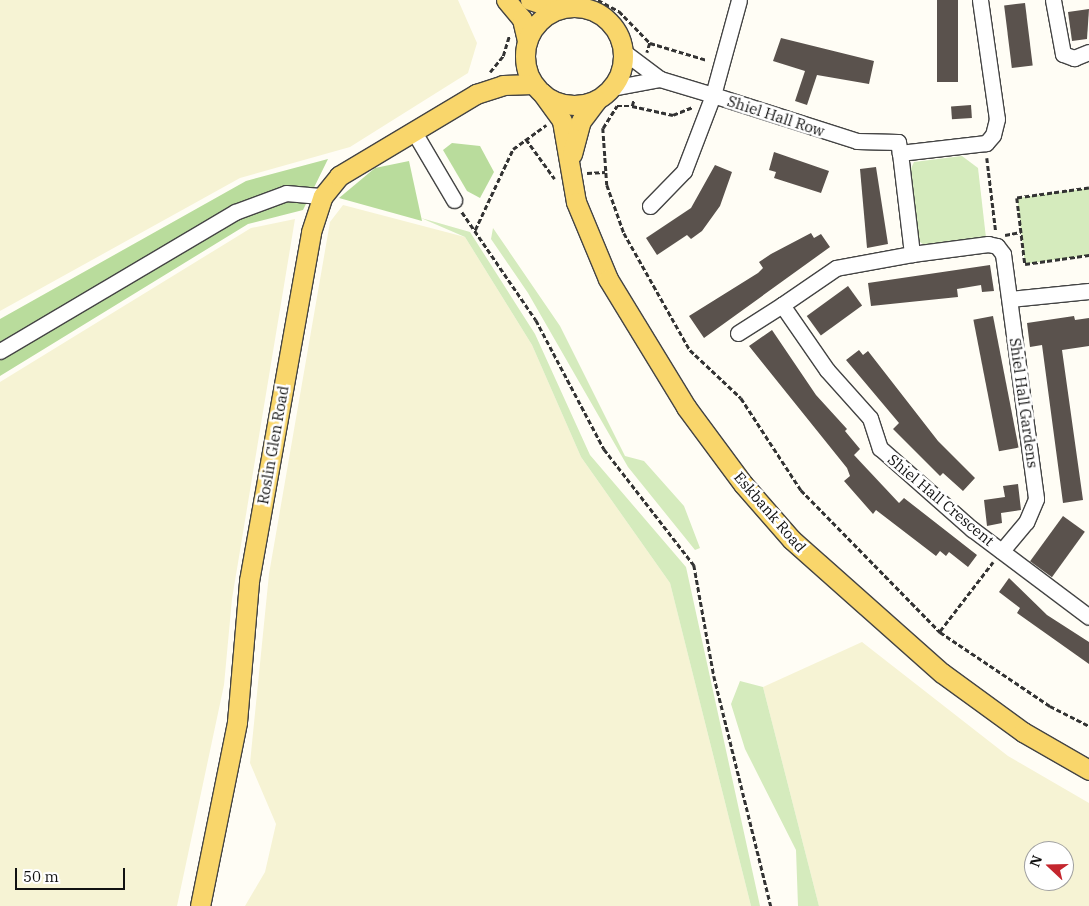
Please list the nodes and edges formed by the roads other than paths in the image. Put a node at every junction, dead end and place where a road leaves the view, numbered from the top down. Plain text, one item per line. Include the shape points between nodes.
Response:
1 (506, 0) edge
2 (530, 0) edge
3 (740, 0) edge
4 (980, 0) edge
5 (1053, 0) edge
6 (555, 8) junction
7 (527, 40) junction
8 (624, 52) junction
9 (1089, 52) edge
10 (525, 59) junction
11 (660, 78) junction
12 (503, 85) junction
13 (538, 88) junction
14 (612, 88) junction
15 (712, 95) junction
16 (597, 100) junction
17 (414, 132) junction
18 (900, 153) junction
19 (571, 158) junction
20 (323, 196) junction
21 (454, 200) road end
22 (650, 206) dead end
23 (912, 254) junction
24 (1089, 291) edge
25 (1010, 299) junction
26 (782, 305) junction
27 (738, 333) dead end
28 (0, 351) edge
29 (1002, 551) junction
30 (1089, 618) edge
31 (1089, 770) edge
32 (200, 906) edge

1 - 7 main road, Eskbank Road via 522,19
2 - 6 main road
3 - 15 street
4 - 18 street via 997,119 994,135 986,143
5 - 9 street via 1063,54 1074,58
6 - 7 main road, Eskbank Road via 539,20
6 - 8 main road via 590,8 607,18 619,33
7 - 10 main road, Eskbank Road
8 - 11 street
8 - 14 main road, Eskbank Road via 622,71
10 - 12 main road
10 - 13 main road, Eskbank Road
11 - 14 street
11 - 15 street
12 - 13 main road, Roslin Glen Road
12 - 17 main road, Roslin Glen Road via 476,94
13 - 16 main road, Eskbank Road via 567,105
13 - 19 main road, Eskbank Road via 556,108
14 - 16 main road, Eskbank Road
15 - 18 street, Shiel Hall Row via 857,141 898,142
15 - 22 street, Shiel Hall Row via 684,170
16 - 19 main road, Eskbank Road via 581,121
17 - 20 main road, Roslin Glen Road via 339,176
17 - 21 street
18 - 23 street
19 - 31 main road, Eskbank Road via 584,229 608,279 686,407 743,484 792,540 935,667 1023,732
20 - 28 street via 286,193 235,212
20 - 32 main road, Roslin Glen Road via 311,232 249,581 237,722
23 - 25 street, Shiel Hall Gardens via 997,246 1003,254
23 - 26 street via 836,268
24 - 25 street
25 - 29 street, Shiel Hall Gardens via 1036,499 1026,522
26 - 27 street
26 - 29 street, Shiel Hall Crescent via 827,370 870,418 880,448
29 - 30 street, Shiel Hall Crescent

